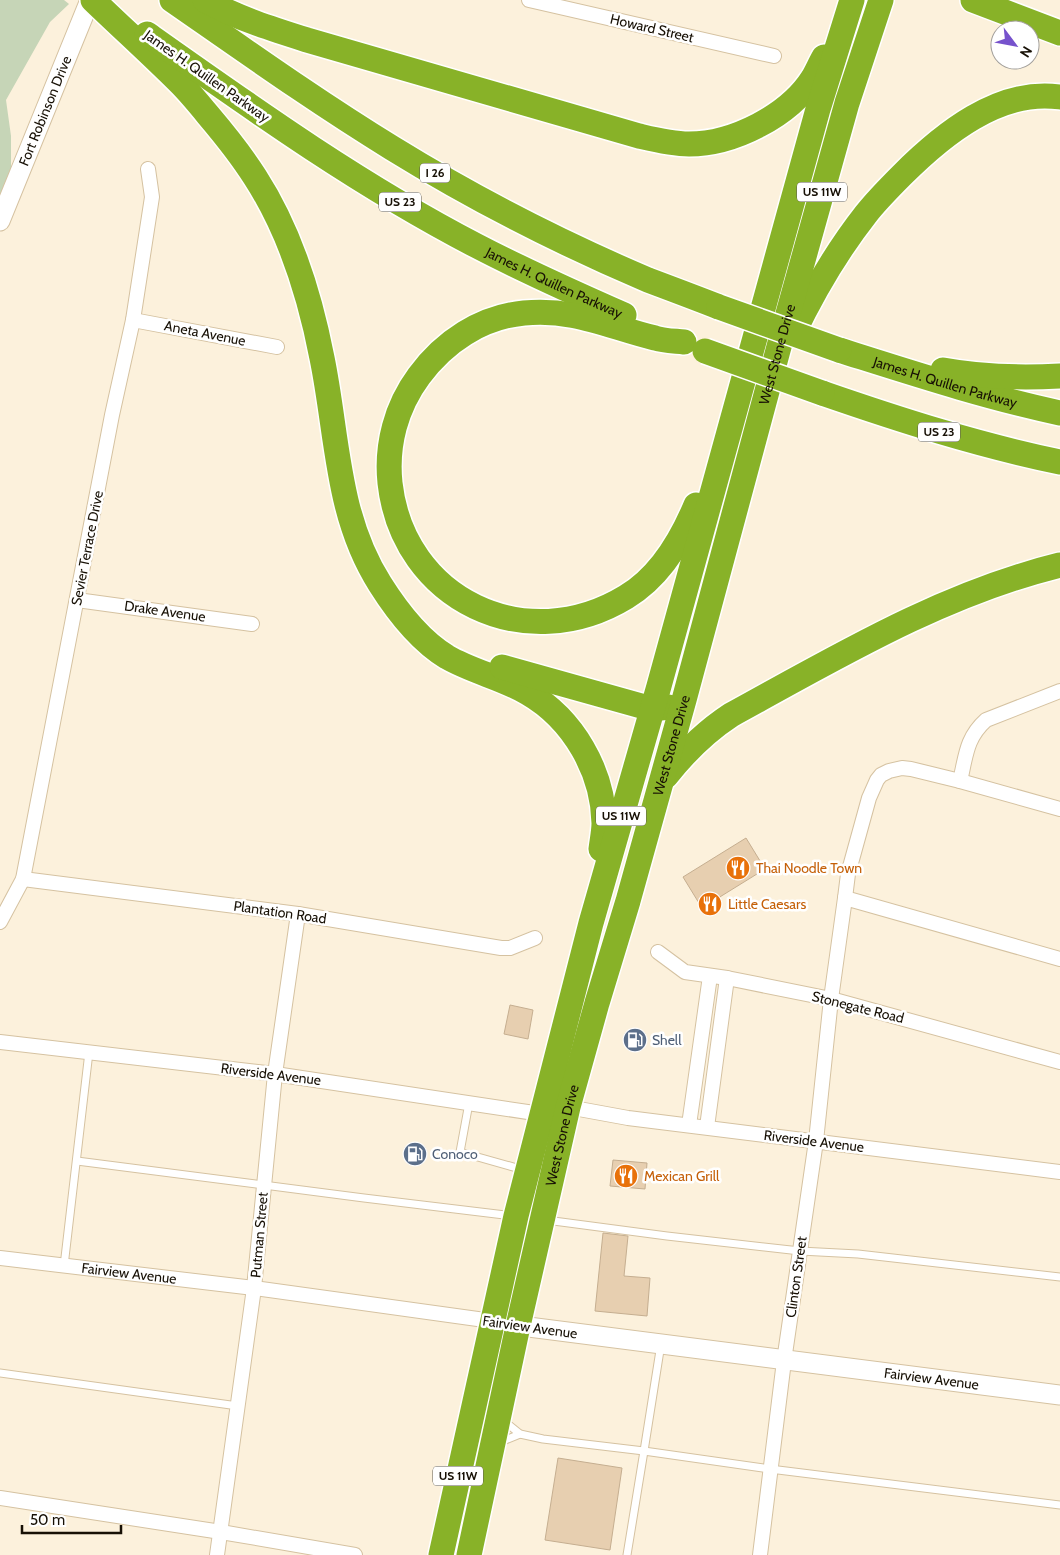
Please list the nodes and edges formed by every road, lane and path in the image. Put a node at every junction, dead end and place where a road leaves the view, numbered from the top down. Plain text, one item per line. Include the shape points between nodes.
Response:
1 (91, 0) edge
2 (97, 0) edge
3 (172, 0) edge
4 (205, 0) edge
5 (529, 0) edge
6 (851, 0) edge
7 (881, 0) edge
8 (974, 0) edge
9 (134, 33) junction
10 (1060, 33) edge
11 (774, 56) dead end
12 (1060, 97) edge
13 (148, 169) dead end
14 (0, 221) edge
15 (133, 320) junction
16 (695, 346) junction
17 (277, 347) dead end
18 (840, 350) junction
19 (1060, 376) edge
20 (769, 386) junction
21 (738, 398) junction
22 (1060, 414) edge
23 (1060, 462) edge
24 (1060, 565) edge
25 (77, 600) junction
26 (401, 614) junction
27 (252, 624) dead end
28 (1060, 691) edge
29 (684, 700) junction
30 (652, 710) junction
31 (960, 781) junction
32 (661, 782) junction
33 (1060, 809) edge
34 (23, 879) junction
35 (845, 898) junction
36 (298, 914) junction
37 (0, 922) edge
38 (590, 923) junction
39 (535, 938) dead end
40 (658, 952) dead end
41 (584, 953) junction
42 (1060, 959) edge
43 (710, 976) junction
44 (727, 978) junction
45 (831, 999) junction
46 (0, 1042) edge
47 (90, 1052) junction
48 (1060, 1062) edge
49 (275, 1074) junction
50 (469, 1102) junction
51 (568, 1107) junction
52 (541, 1114) junction
53 (689, 1125) junction
54 (708, 1128) junction
55 (816, 1141) junction
56 (77, 1161) junction
57 (527, 1170) junction
58 (1060, 1172) edge
59 (264, 1186) junction
60 (516, 1216) junction
61 (542, 1220) junction
62 (800, 1251) junction
63 (0, 1258) edge
64 (64, 1266) junction
65 (1060, 1277) edge
66 (254, 1288) junction
67 (492, 1321) junction
68 (518, 1326) junction
69 (661, 1344) junction
70 (784, 1360) junction
71 (0, 1373) edge
72 (1060, 1396) edge
73 (238, 1406) junction
74 (499, 1416) junction
75 (520, 1434) junction
76 (493, 1445) junction
77 (644, 1451) junction
78 (770, 1470) junction
79 (0, 1498) edge
80 (1060, 1505) edge
81 (221, 1532) junction
82 (217, 1555) edge
83 (355, 1555) edge
84 (441, 1555) edge
85 (470, 1555) edge
86 (627, 1555) edge
87 (760, 1555) edge

1 - 9 highway
1 - 14 street, Fort Robinson Drive
2 - 9 highway, James H. Quillen Parkway / US 23
3 - 18 highway, James H. Quillen Parkway / I 26, bridge via 392,148 474,195 648,280
4 - 6 highway via 253,23 307,40 639,136 689,144 736,136 780,112 812,79
5 - 11 street, Howard Street
6 - 21 highway, West Stone Drive / US 11W
7 - 20 highway, West Stone Drive / US 11W via 847,103
8 - 10 highway
9 - 16 highway, James H. Quillen Parkway / US 23 via 333,162 476,246
9 - 26 highway via 228,138 277,216 298,266 313,316 350,522 375,576
12 - 20 highway via 1022,98 971,118 906,170 843,245 802,317
13 - 15 street, Sevier Terrace Drive via 152,197
15 - 17 street, Aneta Avenue
15 - 25 street, Sevier Terrace Drive
16 - 21 highway via 657,339 582,316 554,312 504,316 481,324 443,349 426,366 401,406 390,450 389,472 395,511 405,538 421,562 437,580 476,608 522,621 566,621 586,616 627,597 660,568 684,534
16 - 23 highway, James H. Quillen Parkway / US 23, bridge via 920,427 1009,452
18 - 19 highway via 951,372 1034,378
18 - 22 highway, James H. Quillen Parkway via 1013,403
20 - 29 highway, West Stone Drive / US 11W
21 - 30 highway, West Stone Drive / US 11W
24 - 32 highway via 950,602 841,655 718,724 684,754
25 - 27 street, Drake Avenue
25 - 34 street, Sevier Terrace Drive
26 - 30 highway via 432,636 470,656
26 - 38 highway via 427,642 446,656 542,702 570,729 579,743 597,777 604,824
28 - 31 street via 986,720 972,735
29 - 30 highway
29 - 32 highway, West Stone Drive / US 11W
30 - 38 highway, West Stone Drive / US 11W
31 - 33 street, Clinton Street
31 - 35 street, Clinton Street via 902,768 881,775 869,798 848,874
32 - 51 highway, West Stone Drive / US 11W
34 - 36 street, Plantation Road
34 - 37 street, Sevier Terrace Drive
35 - 42 street
35 - 45 street, Clinton Street
36 - 39 street, Plantation Road via 501,948 510,948
36 - 49 street, Putman Street
38 - 41 highway, West Stone Drive / US 11W
40 - 43 street, Stonegate Road via 685,972
41 - 51 highway via 588,973 559,1086 561,1099
41 - 52 highway, West Stone Drive / US 11W
43 - 44 street, Stonegate Road
43 - 53 street
44 - 45 street, Stonegate Road
44 - 54 street
45 - 48 street, Stonegate Road
45 - 55 street, Clinton Street
46 - 47 street, Riverside Avenue
47 - 49 street, Riverside Avenue
47 - 56 lane
49 - 50 street, Riverside Avenue
49 - 59 street, Putman Street
50 - 52 street, Riverside Avenue
50 - 57 lane via 460,1152
51 - 53 street, Riverside Avenue
51 - 61 highway, West Stone Drive / US 11W
52 - 57 highway, West Stone Drive / US 11W
52 - 61 highway via 550,1130 536,1194
53 - 54 street, Riverside Avenue
54 - 55 street, Riverside Avenue
55 - 58 street, Riverside Avenue
55 - 62 street, Clinton Street
56 - 59 lane
56 - 64 lane
57 - 60 highway, West Stone Drive / US 11W
59 - 60 lane
59 - 66 street, Putman Street
60 - 67 highway, West Stone Drive / US 11W
61 - 62 lane
61 - 68 highway, West Stone Drive / US 11W
62 - 65 lane via 858,1254
62 - 70 street, Clinton Street
63 - 64 street, Fairview Avenue
64 - 66 street, Fairview Avenue
66 - 67 street, Fairview Avenue
66 - 73 street, Putman Street
67 - 68 street, Fairview Avenue
67 - 84 highway, West Stone Drive / US 11W
68 - 69 street, Fairview Avenue
68 - 74 highway, West Stone Drive / US 11W
69 - 70 street, Fairview Avenue
69 - 77 lane
70 - 72 street, Fairview Avenue
70 - 78 street, Clinton Street
71 - 73 lane
73 - 81 street, Putman Street
74 - 75 lane
74 - 76 highway, West Stone Drive / US 11W
75 - 76 lane
75 - 77 lane
76 - 85 highway, West Stone Drive / US 11W
77 - 78 lane
77 - 86 lane
78 - 80 lane
78 - 87 street, Clinton Street
79 - 81 street
81 - 82 street, Putman Street
81 - 83 street

